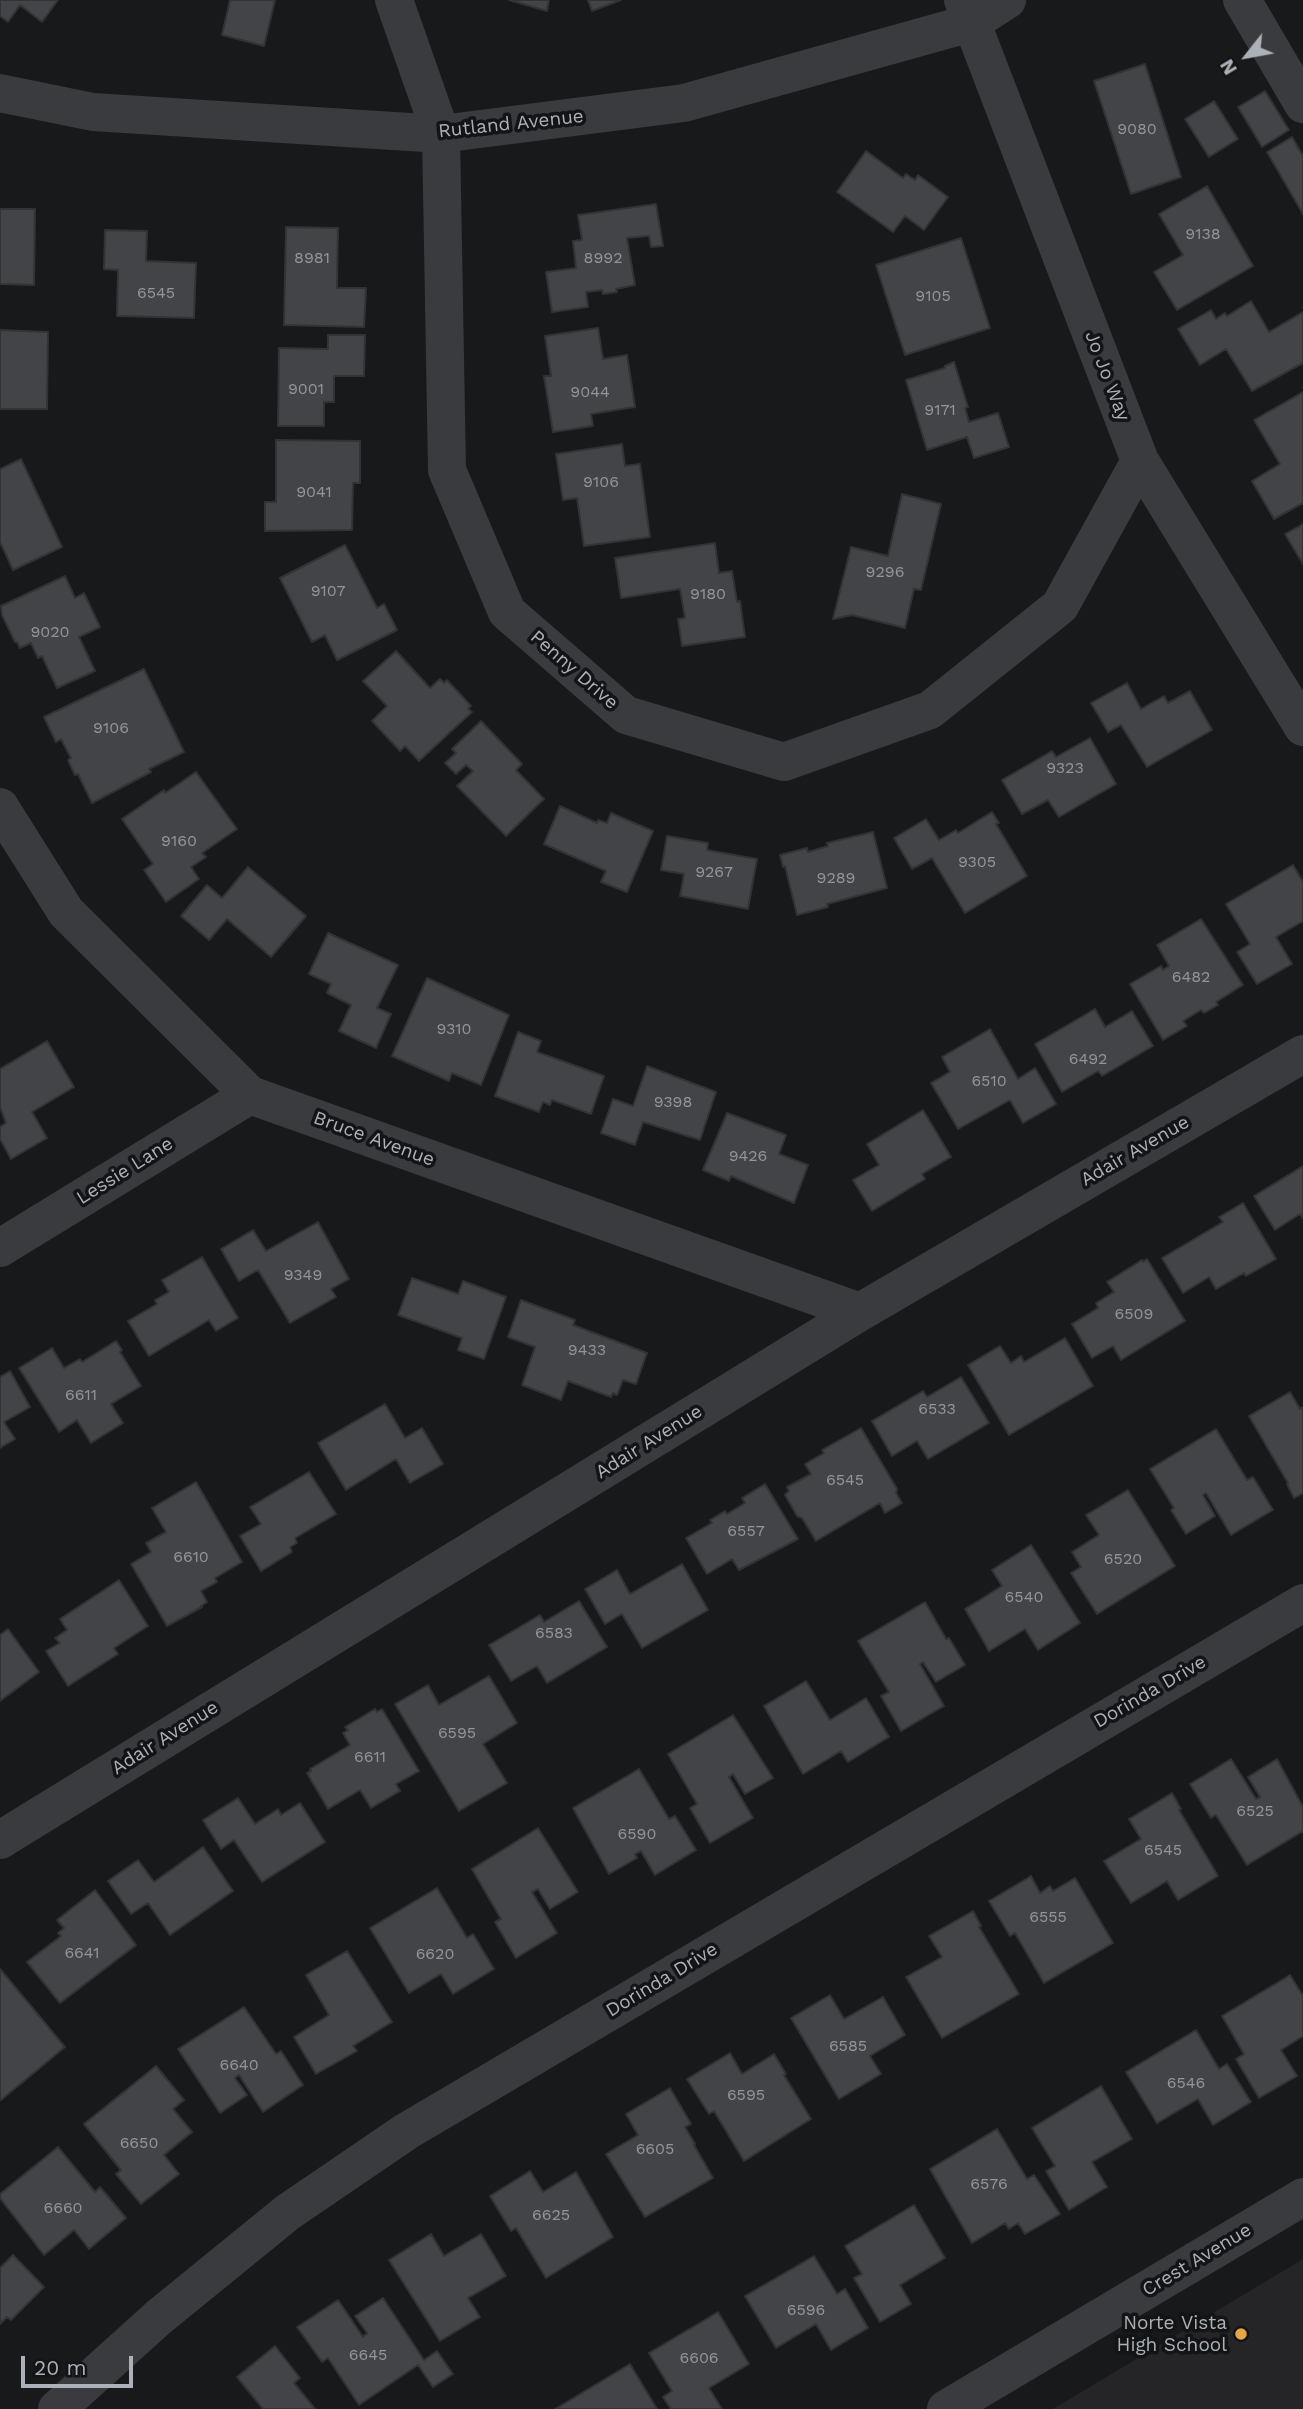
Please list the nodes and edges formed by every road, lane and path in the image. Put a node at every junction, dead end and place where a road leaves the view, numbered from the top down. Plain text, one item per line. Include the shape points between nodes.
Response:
1 (394, 0) edge
2 (1007, 0) edge
3 (1242, 0) edge
4 (967, 11) edge
5 (0, 93) edge
6 (1303, 104) edge
7 (442, 134) junction
8 (1140, 461) junction
9 (1303, 727) edge
10 (0, 807) edge
11 (1303, 1054) edge
12 (250, 1095) junction
13 (0, 1248) edge
14 (860, 1312) junction
15 (1303, 1603) edge
16 (0, 1840) edge
17 (1303, 2197) edge
18 (57, 2409) edge
19 (946, 2409) edge

1 - 7 street, Penny Drive
2 - 4 street, Rutland Avenue
3 - 6 street
4 - 7 street, Rutland Avenue via 684,103
4 - 8 street, Jo Jo Way
5 - 7 street, Rutland Avenue via 93,112
7 - 8 street, Penny Drive via 447,470 507,612 626,715 784,762 930,710 1060,606
8 - 9 street, Jo Jo Way
10 - 12 street, Bruce Avenue via 66,912
11 - 14 street, Adair Avenue
12 - 13 street, Lessie Lane
12 - 14 street, Bruce Avenue
14 - 16 street, Adair Avenue
15 - 18 street, Dorinda Drive via 407,2131 288,2212 159,2317
17 - 19 street, Crest Avenue

